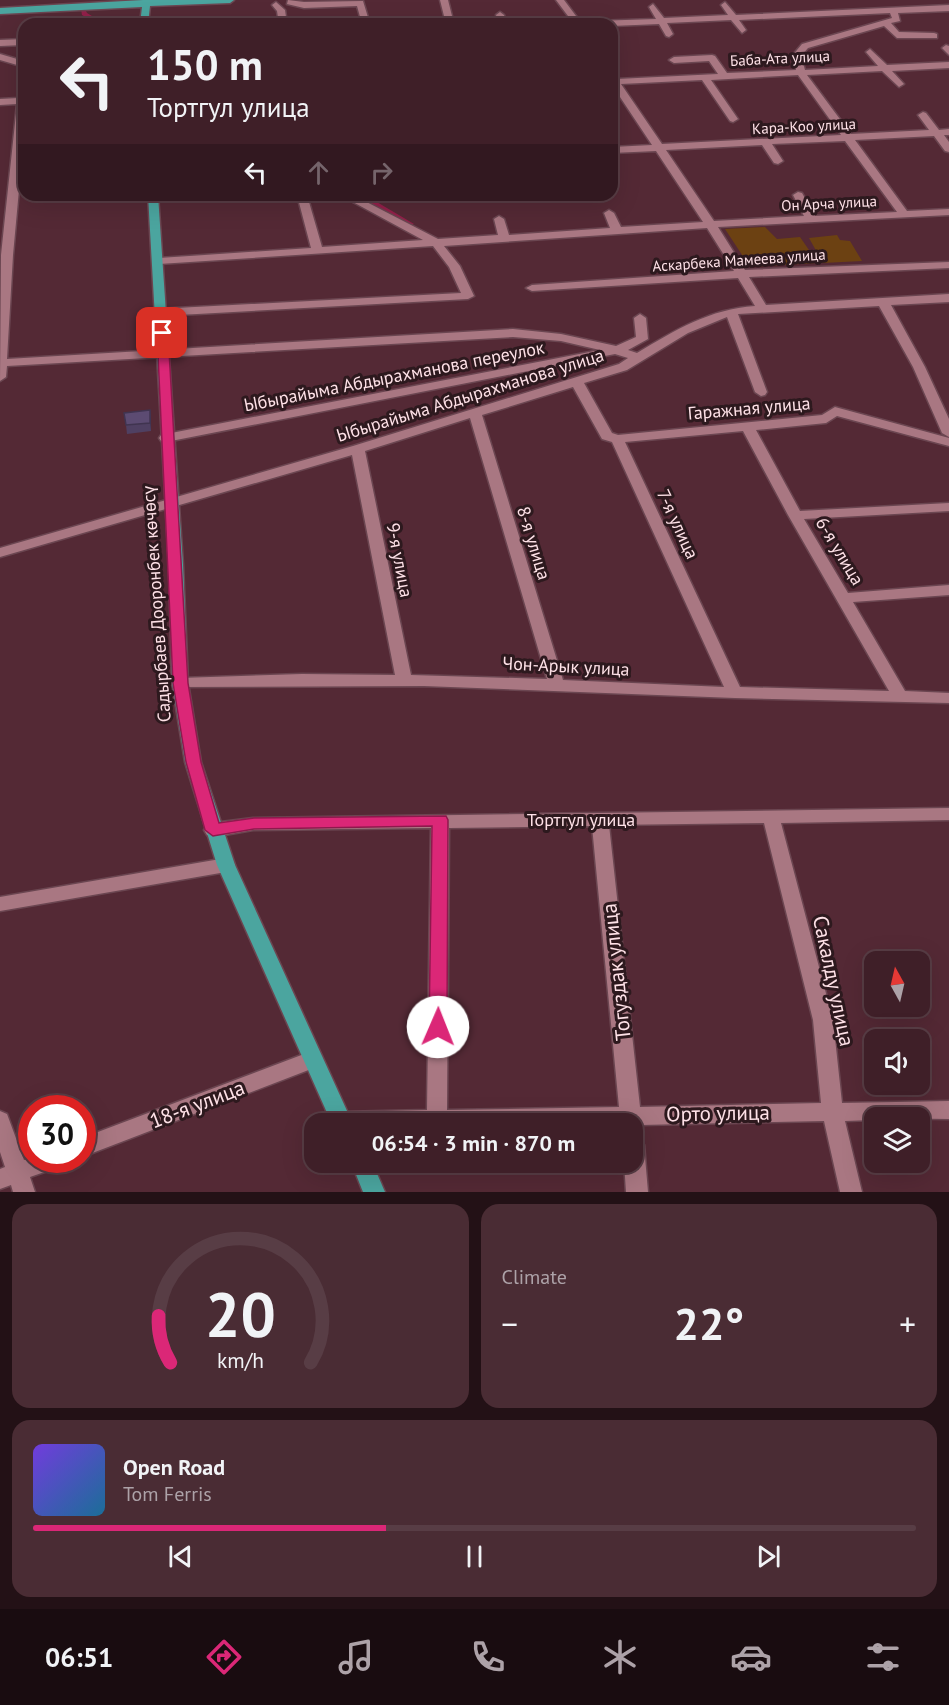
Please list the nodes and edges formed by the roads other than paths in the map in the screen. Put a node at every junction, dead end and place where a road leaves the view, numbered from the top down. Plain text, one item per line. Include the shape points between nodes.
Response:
1 (211, 0) edge
2 (230, 0) edge
3 (444, 0) edge
4 (560, 0) edge
5 (869, 0) edge
6 (147, 1) edge
7 (290, 2) dead end
8 (276, 5) dead end
9 (725, 5) dead end
10 (0, 6) edge
11 (653, 8) dead end
12 (949, 8) edge
13 (893, 10) junction
14 (0, 11) edge
15 (879, 11) junction
16 (500, 15) dead end
17 (145, 18) edge
18 (282, 18) edge
19 (364, 18) edge
20 (448, 18) edge
21 (501, 18) edge
22 (574, 18) edge
23 (733, 18) junction
24 (662, 22) junction
25 (618, 23) edge
26 (886, 24) junction
27 (742, 30) dead end
28 (669, 34) dead end
29 (934, 36) dead end
30 (18, 42) edge
31 (0, 43) edge
32 (870, 52) dead end
33 (0, 57) edge
34 (674, 60) dead end
35 (18, 62) edge
36 (949, 65) edge
37 (886, 68) junction
38 (801, 72) junction
39 (724, 76) junction
40 (704, 77) junction
41 (618, 81) edge
42 (899, 84) dead end
43 (618, 88) edge
44 (18, 101) edge
45 (0, 102) edge
46 (923, 115) dead end
47 (733, 119) dead end
48 (949, 132) edge
49 (936, 133) junction
50 (848, 138) junction
51 (766, 143) junction
52 (660, 148) junction
53 (949, 149) edge
54 (618, 150) edge
55 (778, 161) dead end
56 (18, 172) edge
57 (0, 173) edge
58 (18, 178) edge
59 (798, 195) dead end
60 (154, 201) edge
61 (304, 201) edge
62 (356, 201) edge
63 (949, 212) edge
64 (609, 213) dead end
65 (905, 214) junction
66 (499, 219) dead end
67 (811, 219) junction
68 (711, 225) junction
69 (617, 231) junction
70 (504, 238) junction
71 (435, 242) junction
72 (318, 250) junction
73 (4, 255) edge
74 (159, 261) junction
75 (949, 265) edge
76 (743, 275) junction
77 (532, 288) dead end
78 (949, 298) edge
79 (883, 302) junction
80 (762, 308) junction
81 (731, 311) junction
82 (161, 312) junction
83 (640, 318) dead end
84 (618, 350) junction
85 (164, 353) junction
86 (639, 358) junction
87 (1, 363) edge
88 (0, 376) edge
89 (576, 381) junction
90 (761, 392) dead end
91 (475, 412) junction
92 (747, 426) junction
93 (949, 433) edge
94 (166, 438) junction
95 (617, 439) junction
96 (949, 441) edge
97 (358, 449) junction
98 (171, 505) junction
99 (949, 507) edge
100 (795, 515) junction
101 (0, 553) edge
102 (949, 590) edge
103 (845, 598) junction
104 (404, 678) junction
105 (180, 683) junction
106 (557, 685) junction
107 (735, 693) junction
108 (900, 696) junction
109 (949, 698) edge
110 (949, 814) edge
111 (771, 817) junction
112 (440, 820) junction
113 (600, 820) junction
114 (213, 830) junction
115 (226, 865) junction
116 (0, 904) edge
117 (312, 1060) junction
118 (832, 1110) junction
119 (949, 1110) edge
120 (338, 1113) edge
121 (437, 1113) edge
122 (630, 1113) edge
123 (643, 1118) edge
124 (0, 1120) edge
125 (96, 1143) edge
126 (28, 1173) edge
127 (366, 1173) edge
128 (635, 1173) edge
129 (14, 1181) edge
130 (374, 1192) edge
131 (637, 1192) edge
132 (851, 1192) edge

1 - 2 main road
1 - 6 main road
3 - 20 street
4 - 22 street
5 - 15 street
6 - 10 main road
6 - 14 main road
6 - 17 main road
7 - 19 street via 360,3
8 - 18 street
9 - 23 street
11 - 24 street
12 - 13 street
13 - 15 street
13 - 26 street via 898,17
15 - 23 street via 803,11
16 - 21 street
23 - 24 street
23 - 27 street
24 - 25 street
24 - 28 street
26 - 29 street via 897,35
26 - 38 street via 800,49 796,56
30 - 31 street
32 - 37 street
33 - 35 street
34 - 39 street via 712,58
36 - 37 street, Баба-Ата улица
37 - 38 street, Баба-Ата улица
37 - 42 street
38 - 39 street, Баба-Ата улица
38 - 50 street
39 - 40 street, Баба-Ата улица
40 - 41 street, Баба-Ата улица
40 - 47 street
43 - 52 street
44 - 45 street
46 - 49 street
48 - 49 street, Кара-Коо улица
49 - 50 street, Кара-Коо улица
49 - 53 street
50 - 51 street, Кара-Коо улица
50 - 65 street
51 - 52 street, Кара-Коо улица
51 - 55 street
52 - 54 street, Кара-Коо улица
52 - 68 street
56 - 57 street
58 - 73 street
59 - 67 street
60 - 74 main road, Садырбаев Дооронбек көчөсү
61 - 72 street
62 - 71 street
63 - 65 street, Он Арча улица
64 - 69 street
65 - 67 street, Он Арча улица
66 - 70 street
67 - 68 street, Он Арча улица
68 - 69 street, Он Арча улица
68 - 76 street
69 - 70 street, Он Арча улица
70 - 71 street, Он Арча улица
71 - 72 street, Он Арча улица
71 - 82 street via 454,266 468,296
72 - 74 street, Он Арча улица
73 - 87 street
74 - 82 main road, Садырбаев Дооронбек көчөсү
75 - 76 street, Аскарбека Мамеева улица
76 - 77 street, Аскарбека Мамеева улица
76 - 80 street
78 - 79 street, Ыбырайыма Абдырахманова улица
79 - 80 street, Ыбырайыма Абдырахманова улица
79 - 93 street
80 - 81 street, Ыбырайыма Абдырахманова улица
81 - 86 street, Ыбырайыма Абдырахманова улица via 684,330
81 - 90 street
82 - 85 main road, Садырбаев Дооронбек көчөсү
83 - 84 street, Ыбырайыма Абдырахманова переулок via 642,339
84 - 85 street via 553,335 513,333
84 - 86 street
84 - 94 street, Ыбырайыма Абдырахманова переулок
85 - 87 street
85 - 94 main road, Садырбаев Дооронбек көчөсү
86 - 89 street, Ыбырайыма Абдырахманова улица
87 - 88 street
89 - 91 street, Ыбырайыма Абдырахманова улица
89 - 95 street, 7-я улица via 607,436
91 - 97 street, Ыбырайыма Абдырахманова улица
91 - 106 street, 8-я улица
92 - 95 street, Гаражная улица
92 - 96 street, Гаражная улица via 826,420 835,411
92 - 100 street, 6-я улица
94 - 98 main road, Садырбаев Дооронбек көчөсү
95 - 107 street, 7-я улица
97 - 98 street, Ыбырайыма Абдырахманова улица
97 - 104 street, 9-я улица
98 - 101 street, Ыбырайыма Абдырахманова улица
98 - 105 main road, Садырбаев Дооронбек көчөсү
99 - 100 street
100 - 103 street, 6-я улица
102 - 103 street
103 - 108 street, 6-я улица
104 - 105 street, Чон-Арык улица
104 - 106 street, Чон-Арык улица
105 - 114 main road, Садырбаев Дооронбек көчөсү via 193,762
106 - 107 street, Чон-Арык улица
107 - 108 street, Чон-Арык улица
108 - 109 street, Чон-Арык улица
110 - 111 street, Тортгул улица
111 - 113 street, Тортгул улица
111 - 118 street, Сакалду улица via 823,1020
112 - 113 street, Тортгул улица
112 - 114 street, Тортгул улица via 254,824
112 - 121 street
113 - 122 street, Тогуздак улица
114 - 115 main road, Садырбаев Дооронбек көчөсү
115 - 116 street
115 - 117 main road, Садырбаев Дооронбек көчөсү
117 - 120 main road, Садырбаев Дооронбек көчөсү
117 - 125 street, 18-я улица
118 - 119 street, Орто улица
118 - 123 street, Орто улица
118 - 132 street, Сакалду улица
124 - 129 street
126 - 129 street
127 - 130 main road
128 - 131 street

